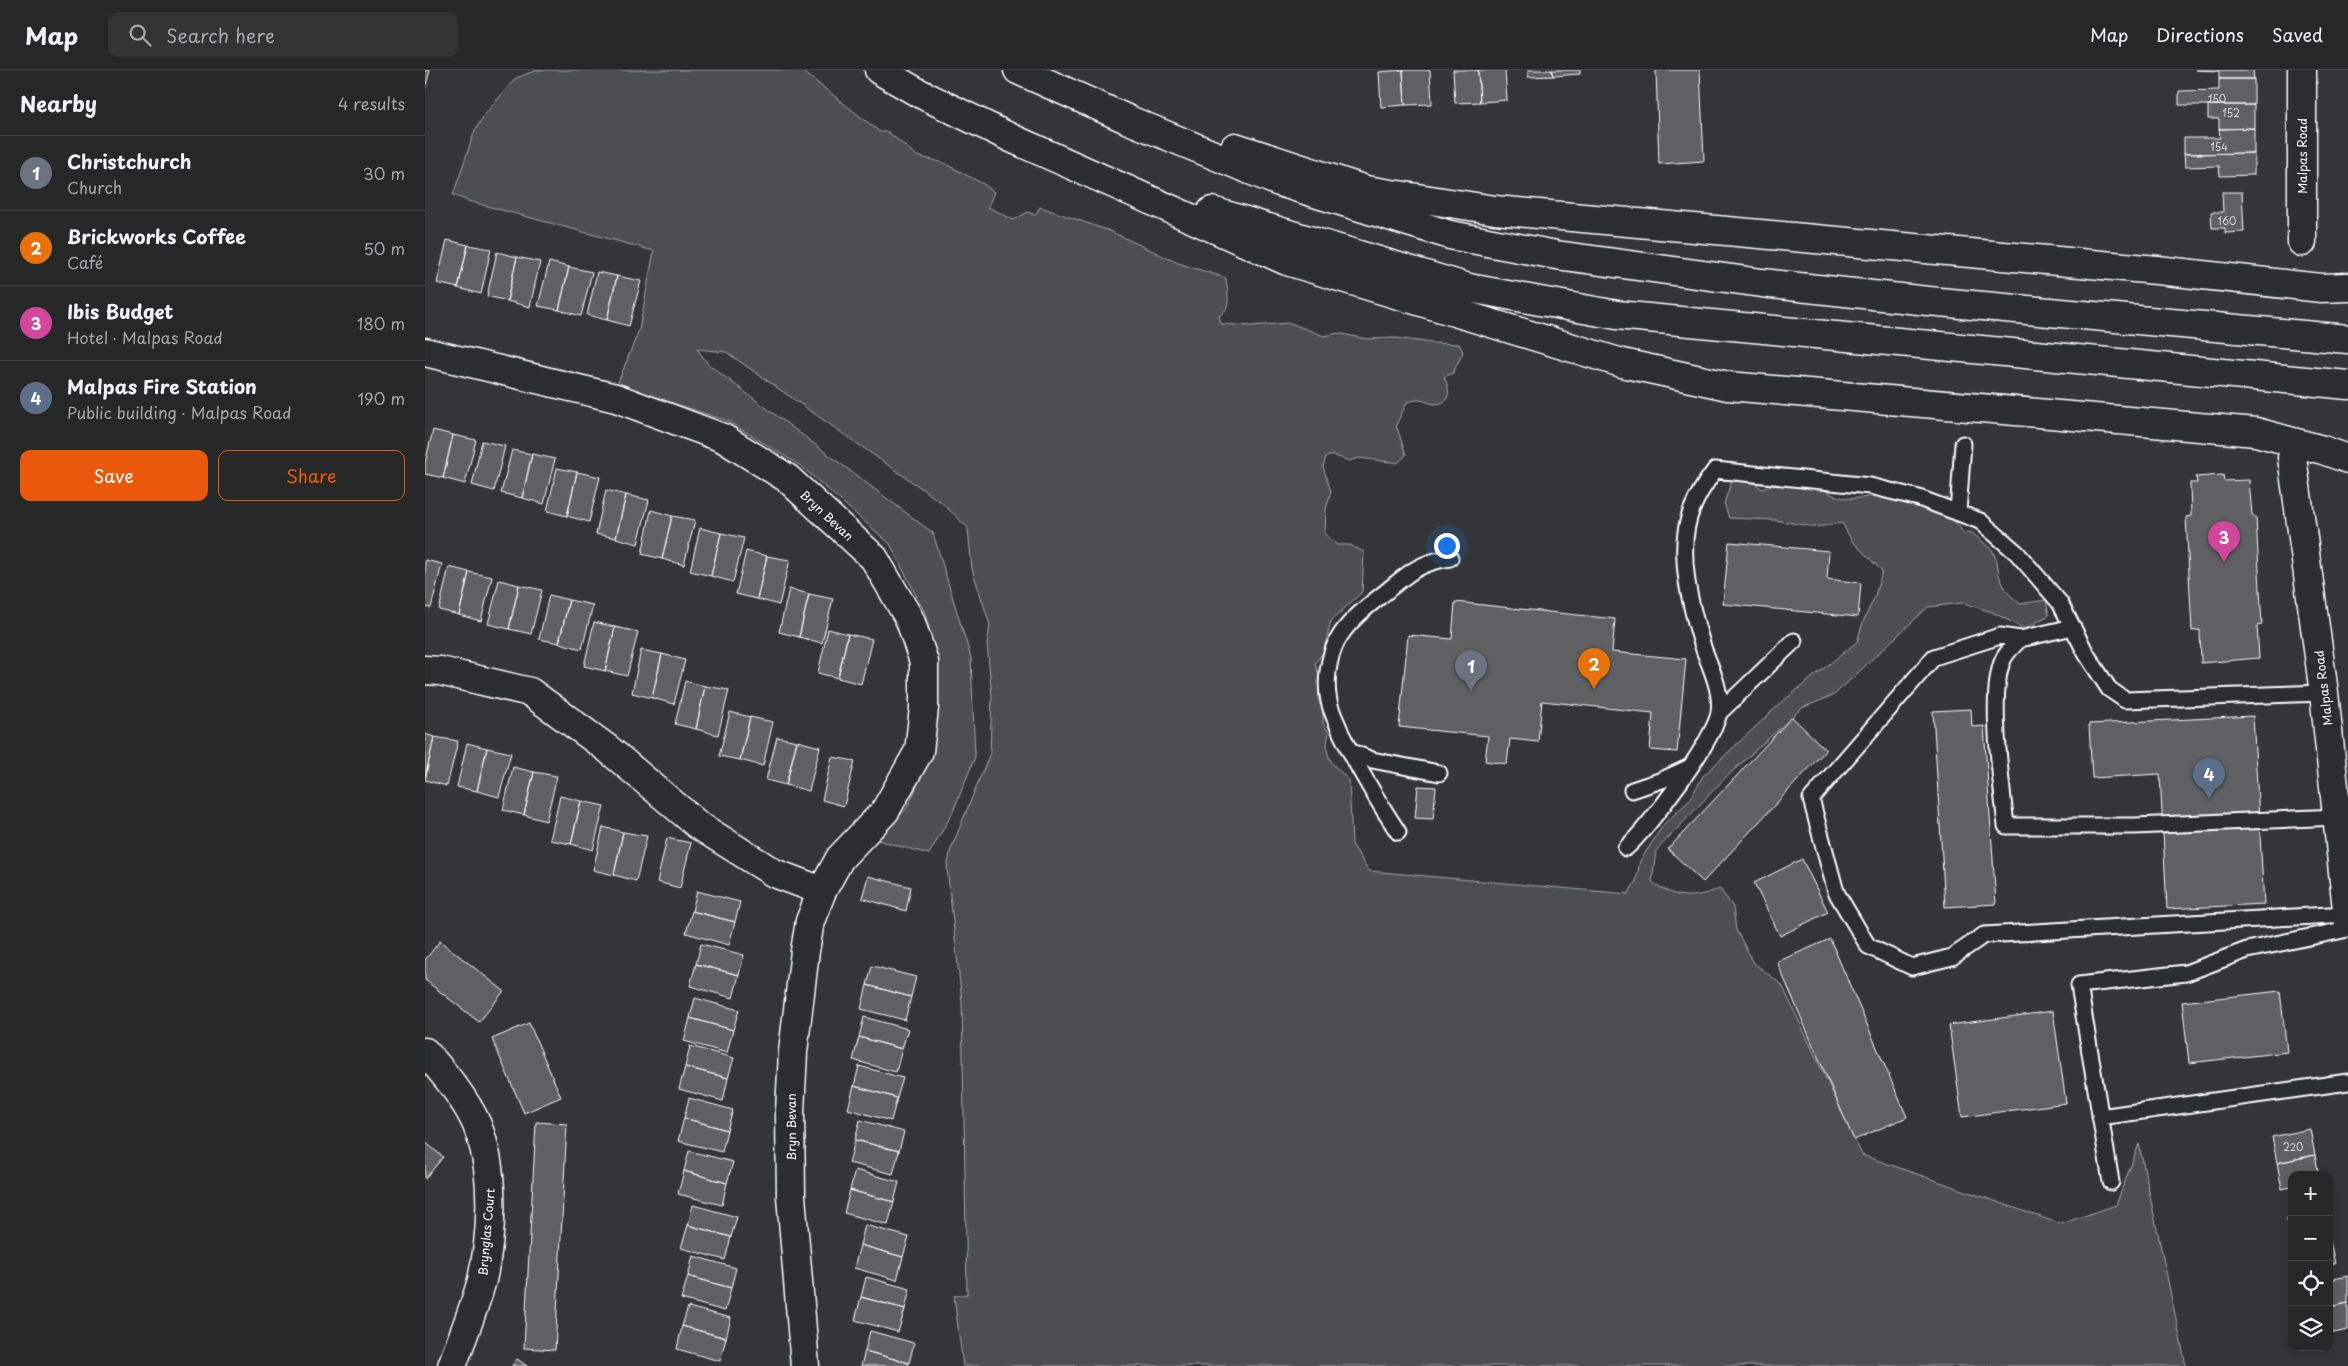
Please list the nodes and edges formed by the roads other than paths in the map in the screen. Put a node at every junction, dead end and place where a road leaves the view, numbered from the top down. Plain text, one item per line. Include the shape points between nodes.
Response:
1 (879, 70) edge
2 (1018, 70) edge
3 (2302, 70) edge
4 (1129, 120) junction
5 (1096, 177) junction
6 (2302, 242) dead end
7 (2348, 286) edge
8 (2348, 339) edge
9 (425, 352) edge
10 (2348, 385) edge
11 (1963, 444) dead end
12 (2292, 457) dead end
13 (2348, 459) edge
14 (1958, 512) junction
15 (1450, 558) dead end
16 (2073, 627) junction
17 (2020, 639) junction
18 (1795, 641) dead end
19 (425, 670) edge
20 (2324, 693) junction
21 (1720, 712) junction
22 (1351, 752) junction
23 (1690, 767) junction
24 (1439, 773) dead end
25 (1632, 790) dead end
26 (2337, 817) junction
27 (1398, 832) dead end
28 (1626, 848) dead end
29 (822, 891) junction
30 (2348, 921) edge
31 (425, 1052) edge
32 (2348, 1082) edge
33 (2100, 1117) junction
34 (2111, 1182) dead end
35 (452, 1366) edge
36 (805, 1366) edge

1 - 5 main road via 917,92
2 - 4 main road
3 - 6 main road, Malpas Road
4 - 7 main road via 1245,149 1366,190 1495,210 2157,270 2321,288
4 - 8 main road via 1279,182 1450,235 1556,255 1762,283 1929,301
5 - 10 main road via 1469,288 1617,315
5 - 13 main road via 1287,260 1622,363 1728,386 2256,432
9 - 29 main road, Bryn Bevan via 616,398 723,438 787,478 874,558 910,620 924,662 924,708 919,751 885,810 839,858
11 - 14 lane
12 - 20 main road, Malpas Road
14 - 16 lane via 1980,521 2017,553 2060,603
14 - 21 lane via 1870,486 1715,470 1691,511 1685,570 1696,626 1717,690
15 - 22 lane via 1418,566 1356,616 1337,642 1328,672 1328,701
16 - 17 lane
16 - 20 lane via 2109,689 2125,700
17 - 26 lane via 2003,659 1997,685 1996,716 2006,826 2135,826
17 - 30 lane via 2000,636 1934,657 1811,799 1836,892 1868,946 1912,967 1952,957 1984,935
18 - 21 lane
19 - 29 main road via 440,670 531,692 608,749 698,824 774,873
20 - 26 main road, Malpas Road
21 - 23 lane via 1708,740
22 - 24 lane via 1372,760
22 - 27 lane via 1368,786
23 - 25 lane
23 - 28 lane via 1646,828
26 - 30 main road, Malpas Road
29 - 36 main road, Bryn Bevan via 810,921 805,951 793,1052 790,1111 791,1196
30 - 33 lane via 2247,950 2186,973 2079,985
31 - 35 main road, Brynglas Court via 454,1084 480,1132 491,1187 482,1280
32 - 33 lane
33 - 34 lane

